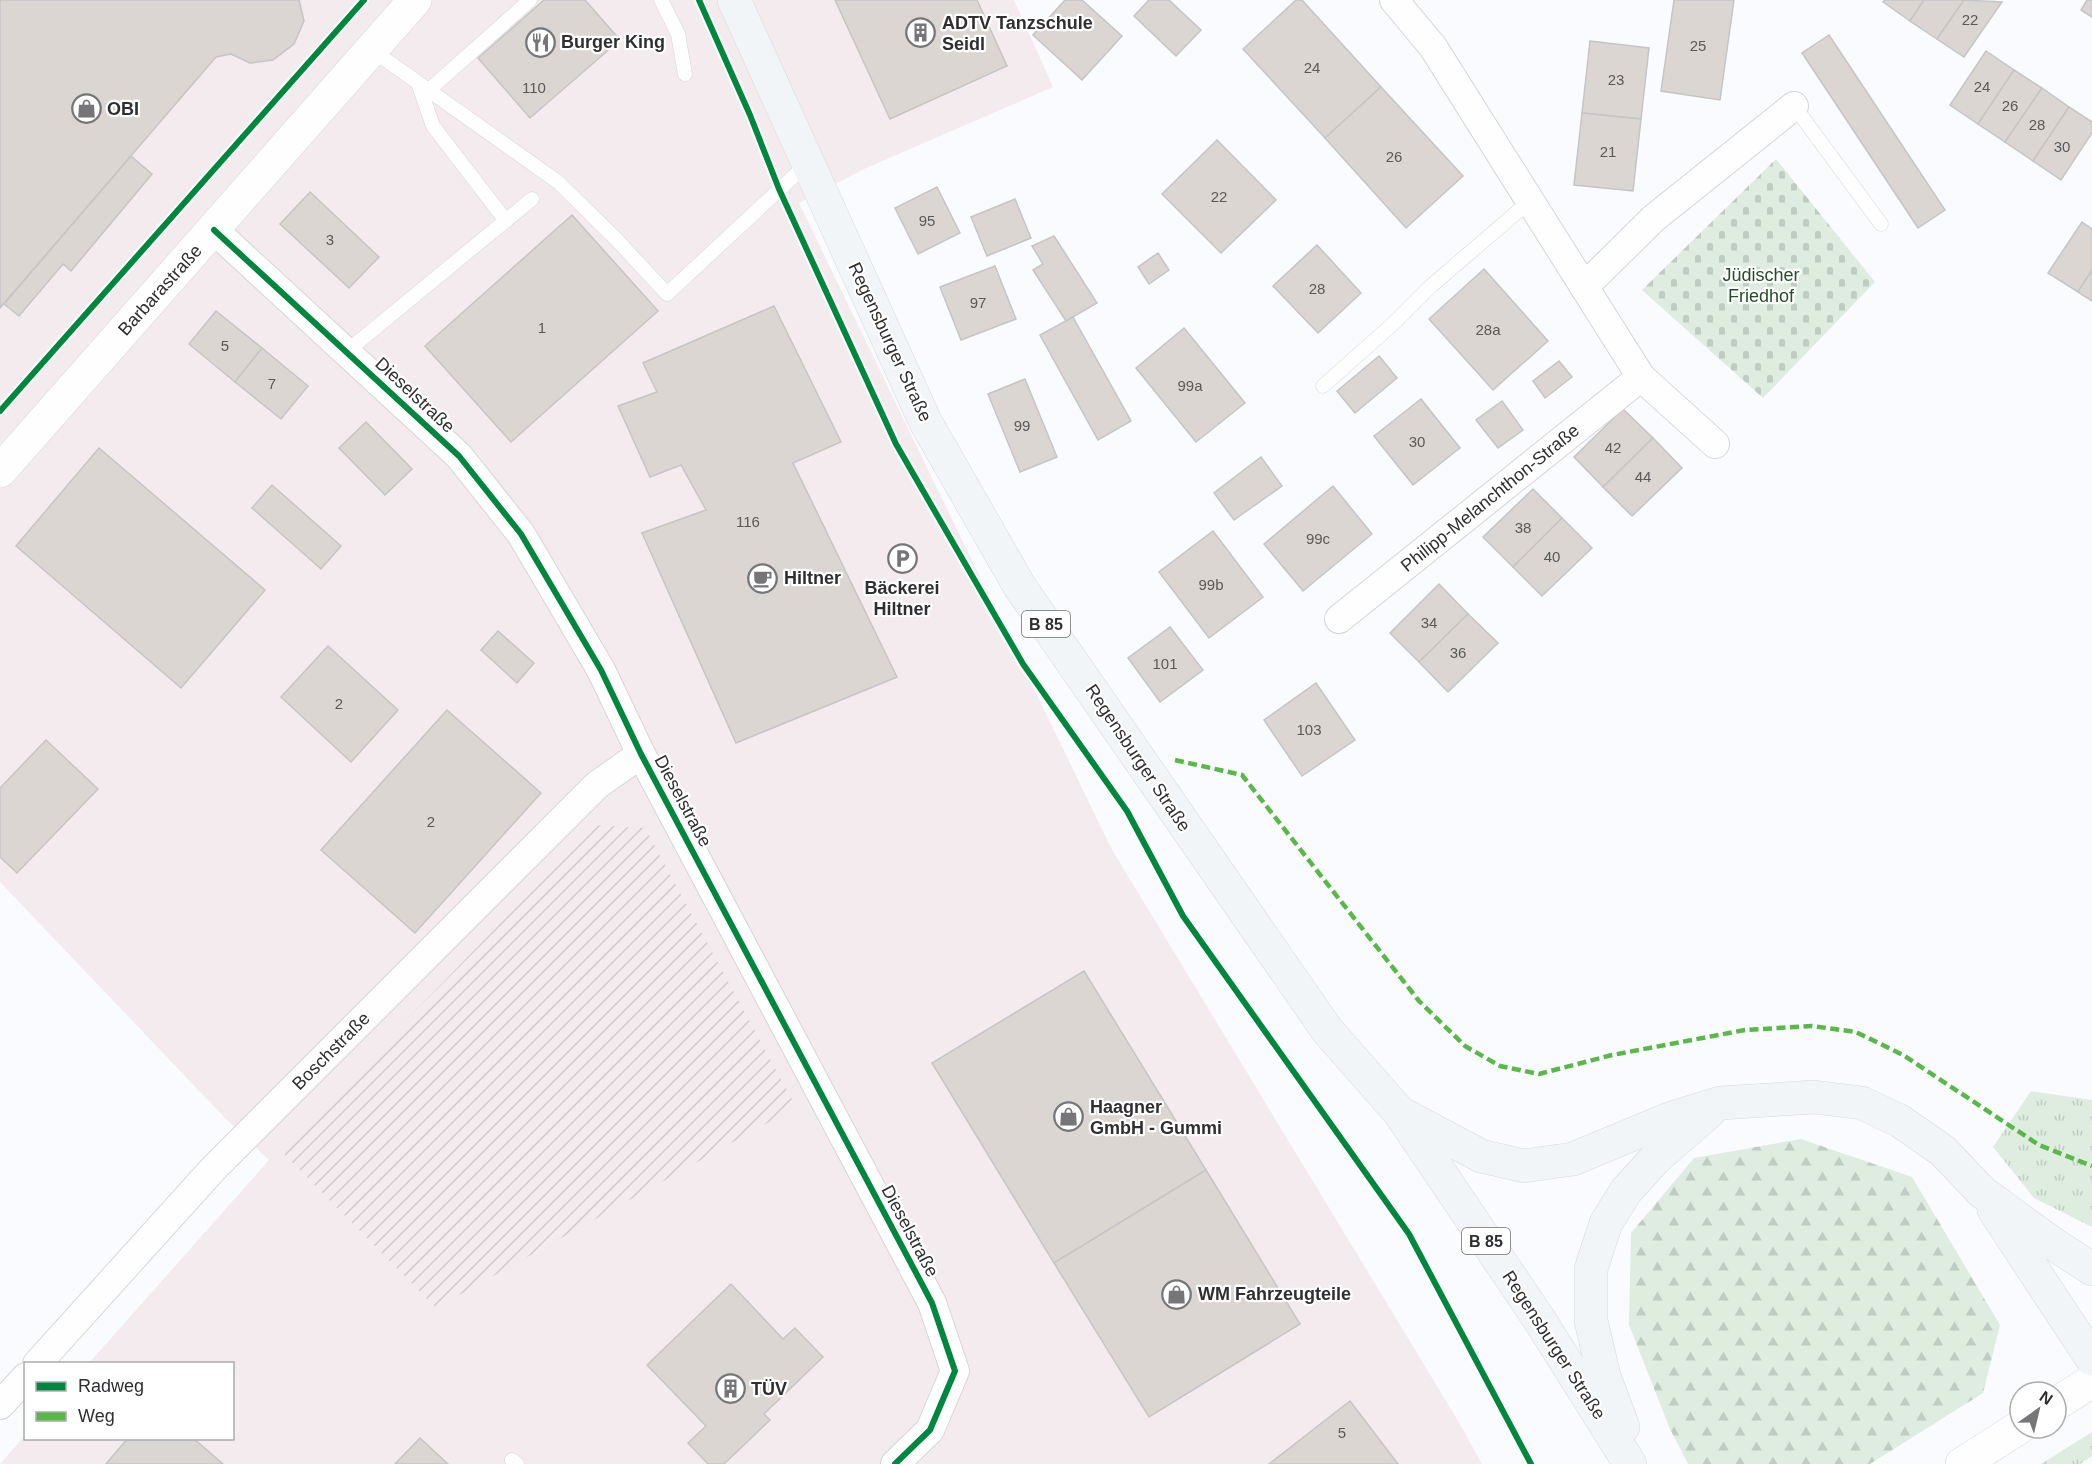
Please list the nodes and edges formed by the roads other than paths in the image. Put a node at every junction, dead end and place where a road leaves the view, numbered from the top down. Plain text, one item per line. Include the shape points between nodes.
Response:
1 (414, 0) edge
2 (530, 0) edge
3 (661, 0) edge
4 (734, 0) edge
5 (1394, 0) edge
6 (372, 50) junction
7 (685, 74) dead end
8 (424, 86) junction
9 (1794, 106) joint
10 (808, 163) junction
11 (532, 199) dead end
12 (1530, 201) junction
13 (506, 221) junction
14 (1881, 224) dead end
15 (214, 230) junction
16 (1584, 287) junction
17 (346, 352) junction
18 (1641, 377) junction
19 (1323, 386) dead end
20 (1715, 444) dead end
21 (0, 471) edge
22 (1339, 619) dead end
23 (641, 754) junction
24 (1327, 1030) junction
25 (1720, 1103) junction
26 (1399, 1113) junction
27 (1982, 1191) junction
28 (2092, 1269) edge
29 (2092, 1359) edge
30 (39, 1362) edge
31 (24, 1379) edge
32 (2092, 1381) edge
33 (2068, 1396) edge
34 (0, 1405) edge
35 (2008, 1435) edge
36 (894, 1464) edge
37 (1605, 1464) edge
38 (1630, 1464) edge
39 (1640, 1464) edge
40 (1962, 1464) edge

1 - 6 street, Barbarastraße
2 - 8 lane
3 - 7 lane via 678,34
4 - 10 main road, Regensburger Straße / B 85
5 - 12 street via 1433,46
6 - 8 lane
6 - 15 street, Barbarastraße
8 - 10 lane via 558,182 667,294
8 - 13 lane via 433,126
9 - 14 lane
9 - 16 street via 1654,218
10 - 24 main road, Regensburger Straße / B 85 via 925,421 1020,587
11 - 13 lane
12 - 16 street
12 - 19 lane via 1431,285 1395,324
13 - 17 lane
15 - 17 street, Dieselstraße
15 - 21 street, Barbarastraße
16 - 18 street
17 - 23 street, Dieselstraße via 459,456 521,534 601,670
18 - 20 street
18 - 22 street, Philipp-Melanchthon-Straße
23 - 30 street, Boschstraße via 597,785 213,1169
23 - 36 street, Dieselstraße via 933,1303 955,1371 930,1430
24 - 26 main road, Regensburger Straße / B 85
24 - 37 main road, B 85 via 1382,1126
25 - 26 main road via 1669,1119 1573,1159 1524,1166 1481,1156
25 - 27 main road via 1814,1097 1862,1103 1900,1121 1943,1151
25 - 39 main road via 1655,1159 1626,1191 1606,1223 1591,1269 1591,1321 1604,1376
26 - 38 main road, Regensburger Straße / B 85 via 1539,1319
27 - 28 main road
27 - 29 main road
31 - 34 street
32 - 33 street
35 - 40 street

